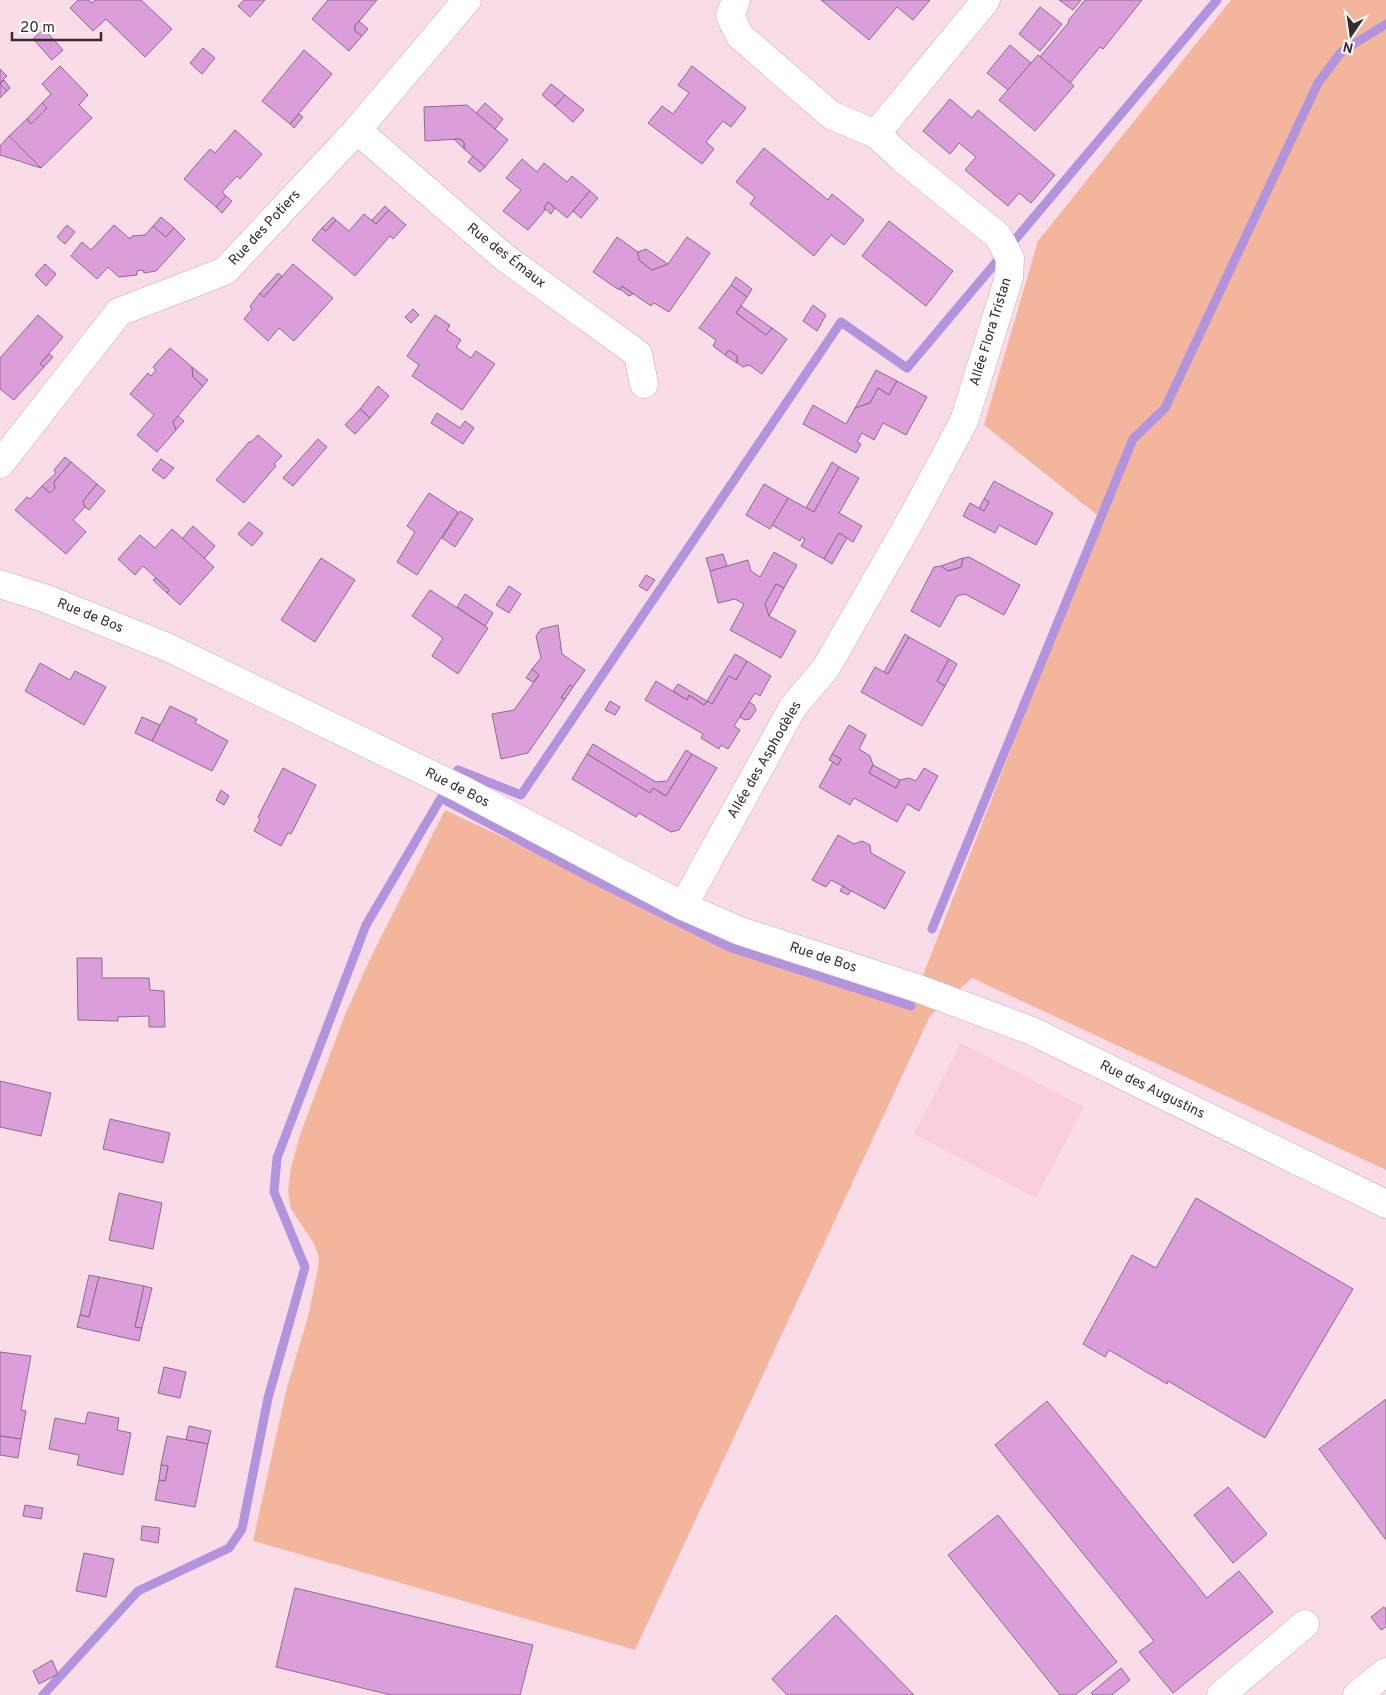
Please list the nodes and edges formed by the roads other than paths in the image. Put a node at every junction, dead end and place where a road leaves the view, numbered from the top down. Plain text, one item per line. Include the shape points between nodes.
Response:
1 (467, 0) edge
2 (736, 0) edge
3 (986, 0) edge
4 (357, 130) junction
5 (876, 134) junction
6 (644, 384) dead end
7 (0, 464) edge
8 (913, 516) joint
9 (0, 584) edge
10 (683, 906) junction
11 (914, 987) joint
12 (1386, 1204) edge
13 (1305, 1624) dead end
14 (1386, 1672) edge
15 (1221, 1695) edge
16 (1357, 1695) edge

1 - 4 street, Rue des Potiers
2 - 5 street, Allée Flora Tristan via 730,16 740,36 831,115
3 - 5 street
4 - 6 street, Rue des Émaux via 504,257 638,354
4 - 7 street, Rue des Potiers via 225,271 119,312
5 - 8 street, Allée Flora Tristan via 998,236 1010,258 1009,277 964,421
8 - 10 street, Allée des Asphodèles via 826,668 793,707
9 - 10 street, Rue de Bos via 168,647 461,789
10 - 11 street, Rue de Bos via 740,931
11 - 12 street, Rue des Augustins via 1032,1031
13 - 15 street
14 - 16 street

